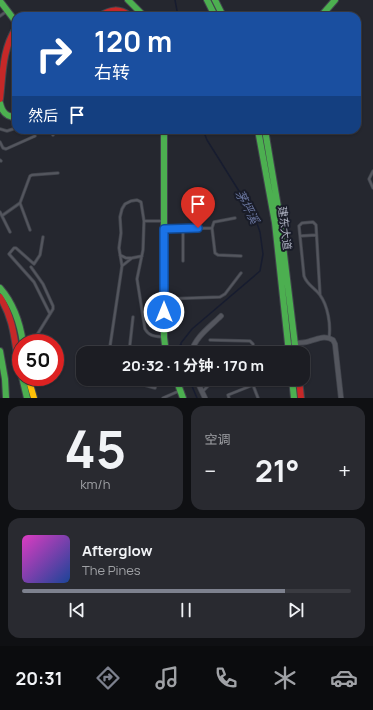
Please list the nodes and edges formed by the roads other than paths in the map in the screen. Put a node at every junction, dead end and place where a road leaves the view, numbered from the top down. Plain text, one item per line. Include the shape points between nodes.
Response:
1 (128, 0) edge
2 (207, 0) edge
3 (215, 0) edge
4 (336, 0) edge
5 (0, 1) edge
6 (8, 10) junction
7 (109, 12) edge
8 (124, 12) edge
9 (140, 12) edge
10 (213, 12) edge
11 (221, 12) edge
12 (325, 12) edge
13 (0, 16) edge
14 (12, 16) edge
15 (12, 35) edge
16 (2, 61) edge
17 (0, 99) edge
18 (0, 103) edge
19 (12, 117) edge
20 (0, 129) edge
21 (12, 129) edge
22 (164, 134) edge
23 (259, 134) edge
24 (266, 134) edge
25 (35, 136) dead end
26 (0, 142) edge
27 (373, 171) edge
28 (58, 173) dead end
29 (373, 188) edge
30 (20, 203) junction
31 (0, 212) edge
32 (2, 216) junction
33 (235, 218) dead end
34 (144, 221) junction
35 (164, 221) junction
36 (183, 228) junction
37 (212, 228) junction
38 (164, 229) junction
39 (30, 230) dead end
40 (10, 232) dead end
41 (316, 235) junction
42 (300, 236) junction
43 (44, 237) dead end
44 (120, 255) junction
45 (142, 256) junction
46 (241, 256) dead end
47 (132, 258) junction
48 (183, 261) dead end
49 (34, 264) junction
50 (122, 266) junction
51 (31, 267) junction
52 (26, 272) junction
53 (240, 273) dead end
54 (0, 288) edge
55 (320, 294) junction
56 (0, 297) edge
57 (164, 299) junction
58 (50, 314) junction
59 (221, 316) dead end
60 (133, 317) dead end
61 (15, 334) edge
62 (22, 334) edge
63 (38, 334) edge
64 (164, 337) junction
65 (329, 338) junction
66 (210, 340) dead end
67 (295, 343) junction
68 (288, 344) joint
69 (109, 346) edge
70 (129, 346) edge
71 (165, 346) edge
72 (193, 346) edge
73 (253, 346) edge
74 (295, 346) edge
75 (0, 351) edge
76 (24, 386) edge
77 (31, 386) edge
78 (179, 386) edge
79 (200, 386) edge
80 (208, 386) edge
81 (293, 386) edge
82 (300, 386) edge
83 (180, 390) junction
84 (202, 391) junction
85 (6, 398) edge
86 (27, 398) edge
87 (34, 398) edge
88 (163, 398) edge
89 (183, 398) edge
90 (205, 398) edge
91 (229, 398) edge
92 (258, 398) edge
93 (294, 398) edge
94 (301, 398) edge
95 (341, 398) edge

1 - 9 main road
2 - 10 main road
3 - 11 main road
4 - 12 main road
5 - 6 main road
6 - 13 lane
6 - 14 main road
7 - 8 main road via 115,9
15 - 16 main road
16 - 17 main road
18 - 19 main road via 6,115
20 - 21 lane
22 - 35 main road
23 - 68 main road, 建东大道 via 275,223
24 - 67 main road, 建东大道 via 281,222
25 - 26 lane via 6,149
27 - 29 lane via 369,179
28 - 30 lane via 30,176
30 - 32 lane
30 - 39 lane
31 - 32 lane
32 - 40 lane
33 - 37 lane via 214,222
34 - 35 lane
34 - 44 lane via 141,202 137,200 125,204 120,217
34 - 45 lane
35 - 38 main road
36 - 37 lane
36 - 38 lane
36 - 48 lane
37 - 46 lane via 215,253
38 - 57 main road
41 - 42 lane
41 - 42 lane via 315,223 302,223 299,226
41 - 55 lane
42 - 55 lane via 304,276
43 - 49 lane via 40,255
44 - 47 lane
44 - 50 lane
45 - 47 lane
45 - 64 lane via 137,279 145,329 148,334
47 - 50 lane
49 - 51 lane
49 - 52 lane via 14,248 10,256
50 - 69 lane
51 - 52 lane
51 - 58 lane via 53,304
52 - 58 lane via 39,290
53 - 57 lane via 220,297
54 - 62 main road via 16,310
55 - 65 lane via 326,310
56 - 61 main road via 6,305
57 - 64 main road
58 - 63 lane
59 - 72 street
60 - 70 lane
64 - 71 main road
65 - 67 street via 321,337
65 - 95 street via 335,344
66 - 73 lane via 250,341
67 - 68 street
67 - 74 main road, 建东大道
75 - 85 main road
76 - 86 main road
77 - 87 main road
78 - 83 main road
79 - 84 street
80 - 84 lane
81 - 93 main road
82 - 94 main road
83 - 88 lane
83 - 89 main road
84 - 90 street
91 - 92 lane via 228,395 253,385

